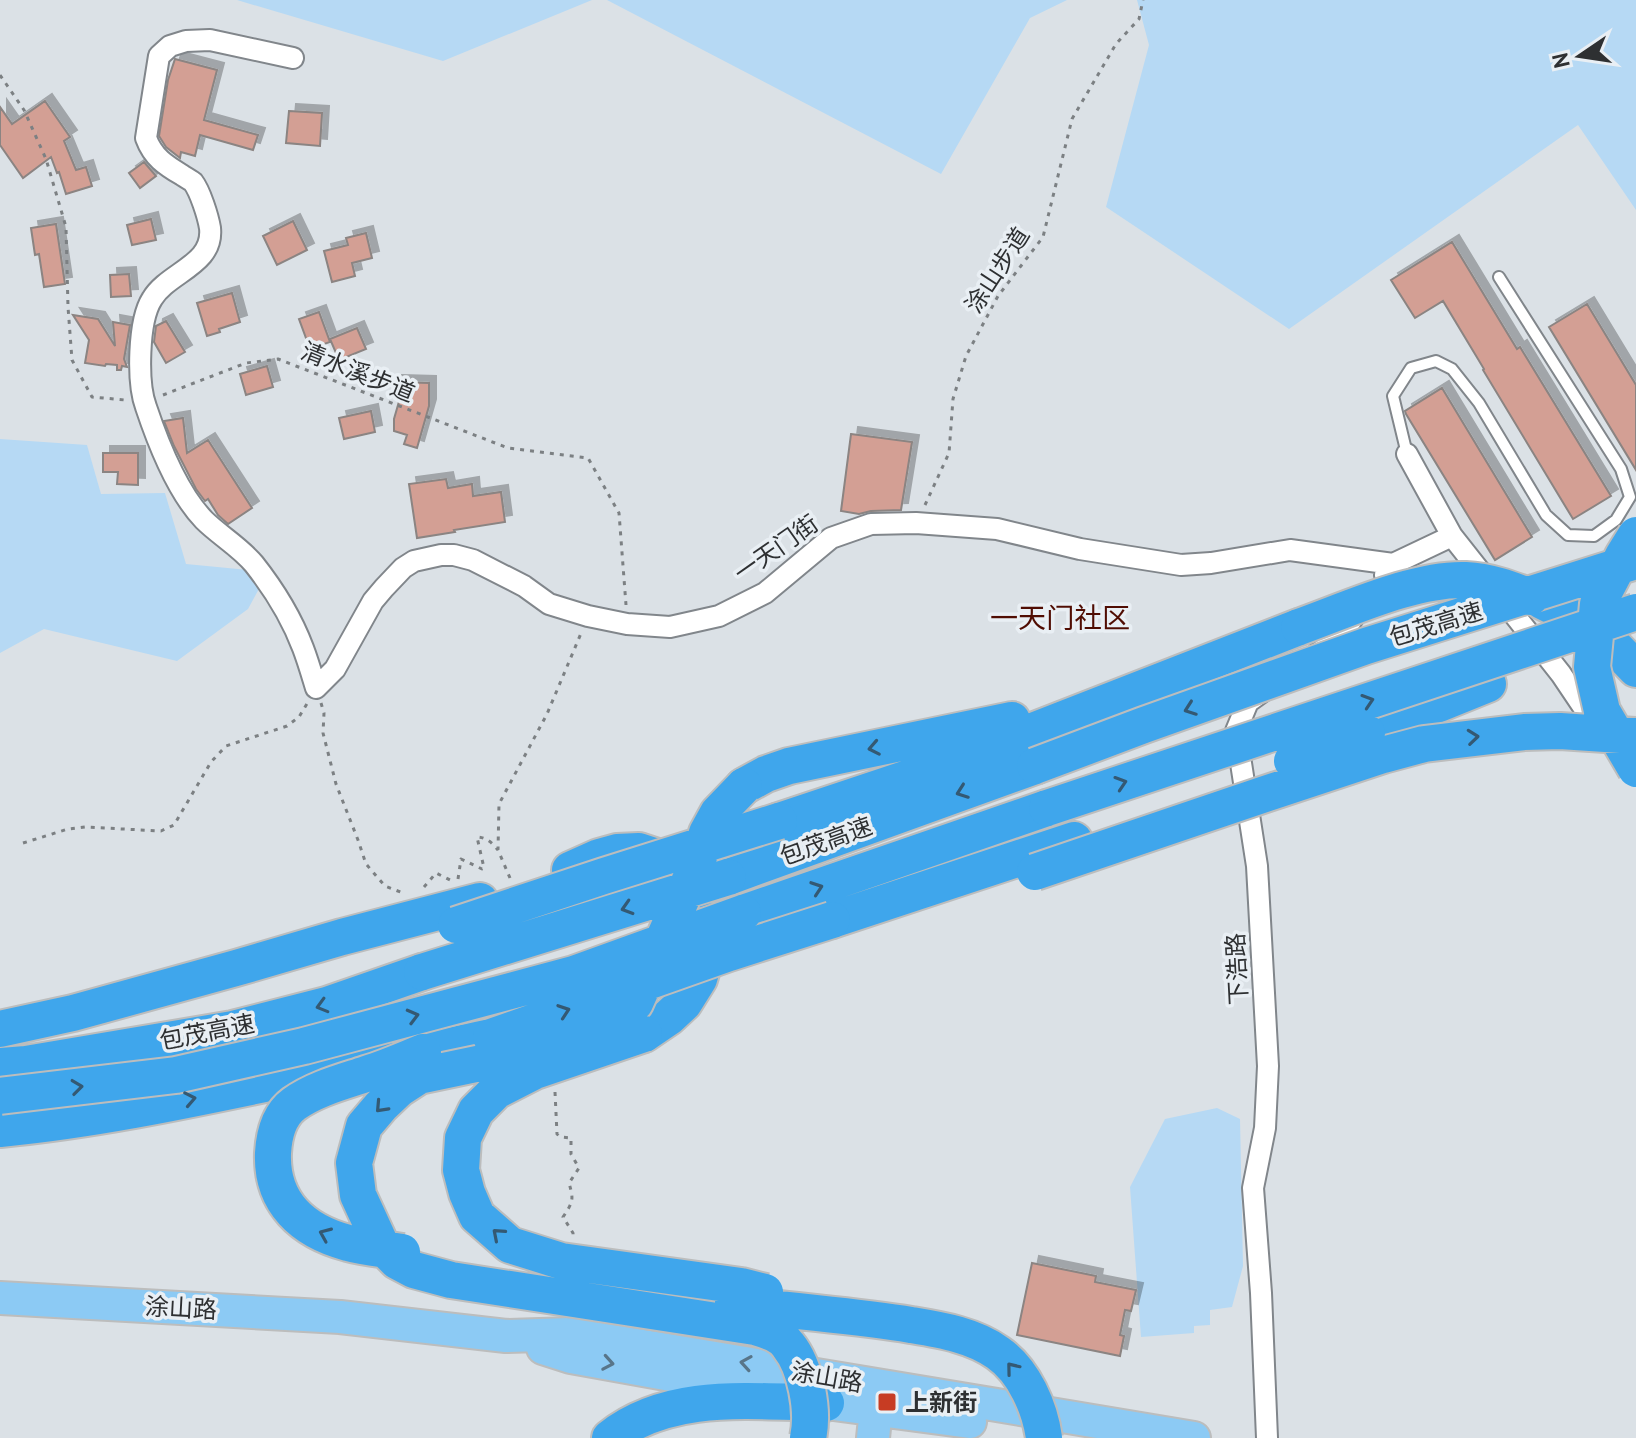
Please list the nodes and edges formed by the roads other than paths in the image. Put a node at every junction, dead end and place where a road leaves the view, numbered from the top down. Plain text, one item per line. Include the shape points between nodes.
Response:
1 (293, 58) dead end
2 (1499, 277) dead end
3 (1407, 454) joint
4 (1636, 535) edge
5 (1452, 536) junction
6 (1636, 561) edge
7 (1393, 564) junction
8 (1636, 614) edge
9 (1636, 669) edge
10 (1636, 736) edge
11 (1019, 742) junction
12 (1633, 773) edge
13 (1032, 864) junction
14 (468, 913) junction
15 (0, 1029) edge
16 (0, 1041) edge
17 (423, 1052) junction
18 (0, 1066) edge
19 (0, 1096) edge
20 (0, 1129) edge
21 (0, 1298) edge
22 (872, 1318) junction
23 (506, 1336) junction
24 (826, 1403) junction
25 (888, 1413) edge
26 (617, 1433) edge
27 (808, 1438) edge
28 (1044, 1438) edge
29 (1106, 1438) edge
30 (1194, 1438) edge
31 (1267, 1438) edge

1 - 7 street, 一天门街 via 210,40 170,46 159,56 146,138 159,161 192,182 210,240 204,254 152,299 141,331 144,403 168,465 202,518 251,560 270,587 303,647 316,688 335,669 384,588 403,568 427,557 473,560 549,604 588,616 670,627 719,616 765,593 831,538 871,524 997,529 1181,565 1290,550
2 - 3 lane via 1621,469 1630,497 1616,520 1594,536 1568,535 1546,515 1479,403 1452,369 1436,361 1411,368 1393,396
3 - 5 street
4 - 12 highway, bridge via 1598,604 1592,667 1602,711
5 - 7 street
5 - 12 street
6 -> 11 highway, 包茂高速, bridge via 1366,646 1159,720
7 - 31 street, 下浩路 via 1337,640 1248,702 1236,731 1257,866 1268,1066 1265,1128 1253,1188
8 - 13 highway, bridge via 1488,684
19 -> 8 highway, 包茂高速, bridge via 176,1075 574,974 1047,808
9 - 11 highway, bridge via 1607,639 1542,601 1465,580 1430,583 1250,645 1177,663
13 -> 10 highway, bridge via 1424,744 1524,732
11 - 14 highway, bridge via 604,876
11 -> 18 highway, 包茂高速, bridge via 728,877 327,1005 233,1029
11 -> 27 highway, bridge via 789,766 744,786 707,833 635,1003 609,1024 580,1037 419,1076 364,1126 354,1163 358,1195 381,1245 397,1261 451,1280 775,1333 789,1346 804,1376
17 -> 13 highway, bridge via 491,1037 838,918 931,900
14 - 15 highway via 342,937
14 - 16 highway via 278,981 188,1005
22 -> 14 highway, bridge via 741,1286 561,1261 510,1245 477,1216 461,1170 463,1138 476,1111 496,1091 535,1071 644,1034 684,1003 704,962 692,901 654,856 639,851 599,857
20 -> 17 highway, bridge via 114,1114
22 -> 17 highway, bridge via 738,1304 348,1243 294,1216 273,1162 274,1138 290,1107 312,1093
21 - 23 main road, 涂山路 via 340,1317
28 -> 22 highway, bridge via 1035,1403 1001,1355 964,1336
23 -> 24 main road, 涂山路 via 571,1357
25 -> 23 main road, 涂山路 via 571,1334
24 - 25 main road, 涂山路
24 - 26 highway via 702,1403 673,1408
25 - 29 main road, 涂山路
25 - 30 main road, 涂山路

